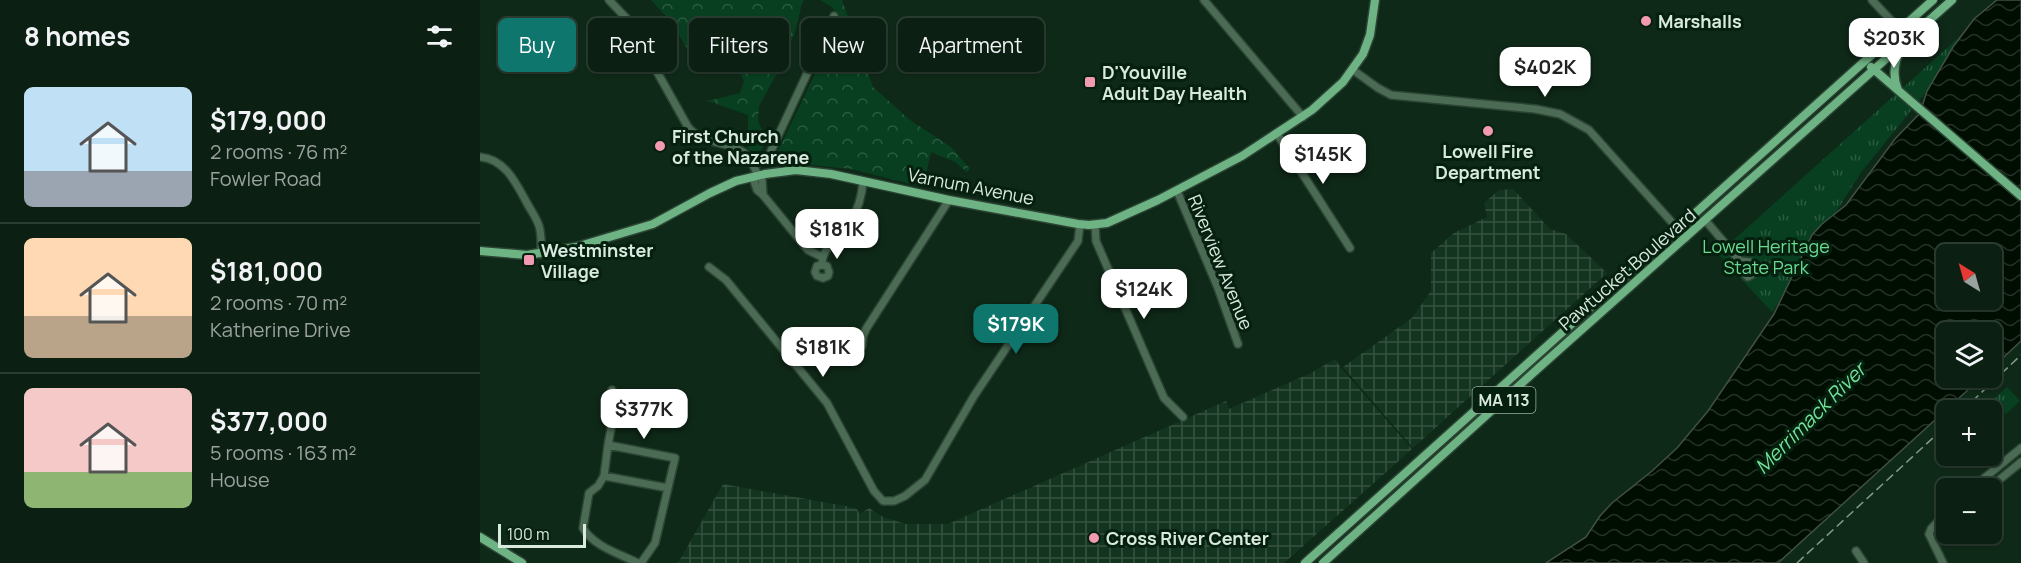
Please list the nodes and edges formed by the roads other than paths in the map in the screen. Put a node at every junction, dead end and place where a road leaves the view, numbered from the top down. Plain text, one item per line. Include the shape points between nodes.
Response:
1 (609, 0) edge
2 (1204, 0) edge
3 (1375, 0) edge
4 (1872, 0) edge
5 (1933, 0) edge
6 (1953, 0) edge
7 (834, 16) dead end
8 (1900, 30) junction
9 (1914, 34) junction
10 (1864, 61) junction
11 (1874, 69) junction
12 (1353, 70) junction
13 (1902, 93) junction
14 (1304, 117) junction
15 (1277, 134) junction
16 (480, 157) edge
17 (754, 166) junction
18 (757, 176) junction
19 (863, 181) junction
20 (1176, 190) junction
21 (2021, 195) edge
22 (949, 200) junction
23 (1706, 221) junction
24 (1080, 224) junction
25 (1095, 225) junction
26 (1678, 229) junction
27 (1686, 238) junction
28 (1350, 248) dead end
29 (480, 251) edge
30 (540, 254) junction
31 (1740, 261) dead end
32 (709, 267) dead end
33 (1238, 344) dead end
34 (862, 346) dead end
35 (612, 390) dead end
36 (1183, 417) dead end
37 (608, 446) junction
38 (2021, 448) edge
39 (2021, 462) edge
40 (604, 476) junction
41 (1984, 478) edge
42 (2001, 478) edge
43 (668, 488) junction
44 (1936, 524) edge
45 (480, 537) edge
46 (1856, 551) dead end
47 (522, 563) edge
48 (639, 563) edge
49 (1305, 563) edge
50 (1323, 563) edge
51 (1864, 563) edge
52 (1943, 563) edge

1 - 17 street via 628,20 694,135 741,150
2 - 14 street
3 - 12 main road, Varnum Avenue via 1370,35
4 - 8 street
5 - 8 main road, Pawtucket Boulevard / MA 113
6 - 9 main road, Pawtucket Boulevard / MA 113
7 - 17 street via 771,151
8 - 10 main road, Pawtucket Boulevard / MA 113
9 - 11 main road, Pawtucket Boulevard / MA 113
9 - 13 main road via 1897,55 1894,76
10 - 11 main road
10 - 26 main road, Pawtucket Boulevard / MA 113
11 - 13 main road
11 - 23 main road, Pawtucket Boulevard / MA 113
12 - 14 main road, Varnum Avenue
12 - 26 street via 1391,95 1552,111 1578,122 1602,143
13 - 21 main road
14 - 15 main road, Varnum Avenue
15 - 20 main road, Varnum Avenue
15 - 28 street
16 - 30 street via 495,161 514,180 538,223
17 - 18 street
18 - 19 main road, Varnum Avenue via 804,170
18 - 19 street via 762,179 763,195 808,250 822,261 850,223 859,205
18 - 30 main road, Varnum Avenue via 717,189 642,228
19 - 22 main road, Varnum Avenue
20 - 25 main road, Varnum Avenue
20 - 33 street, Riverview Avenue
22 - 24 main road, Varnum Avenue
22 - 34 street via 866,329
23 - 27 main road, Pawtucket Boulevard / MA 113
23 - 31 street
24 - 25 main road, Varnum Avenue
24 - 32 street via 1074,248 974,396 925,480 894,501 883,501 874,491 827,403 726,280
25 - 36 street via 1098,246 1164,398
26 - 27 street
26 - 49 main road, Pawtucket Boulevard / MA 113
27 - 50 main road, Pawtucket Boulevard / MA 113
29 - 30 main road, Varnum Avenue
35 - 37 street via 616,402
37 - 40 street
37 - 43 street via 675,458
38 - 41 street
39 - 42 street
40 - 43 street
40 - 48 street via 589,493 583,528 598,543
43 - 48 street via 655,543
44 - 52 street via 1929,534
45 - 47 main road
46 - 51 street

